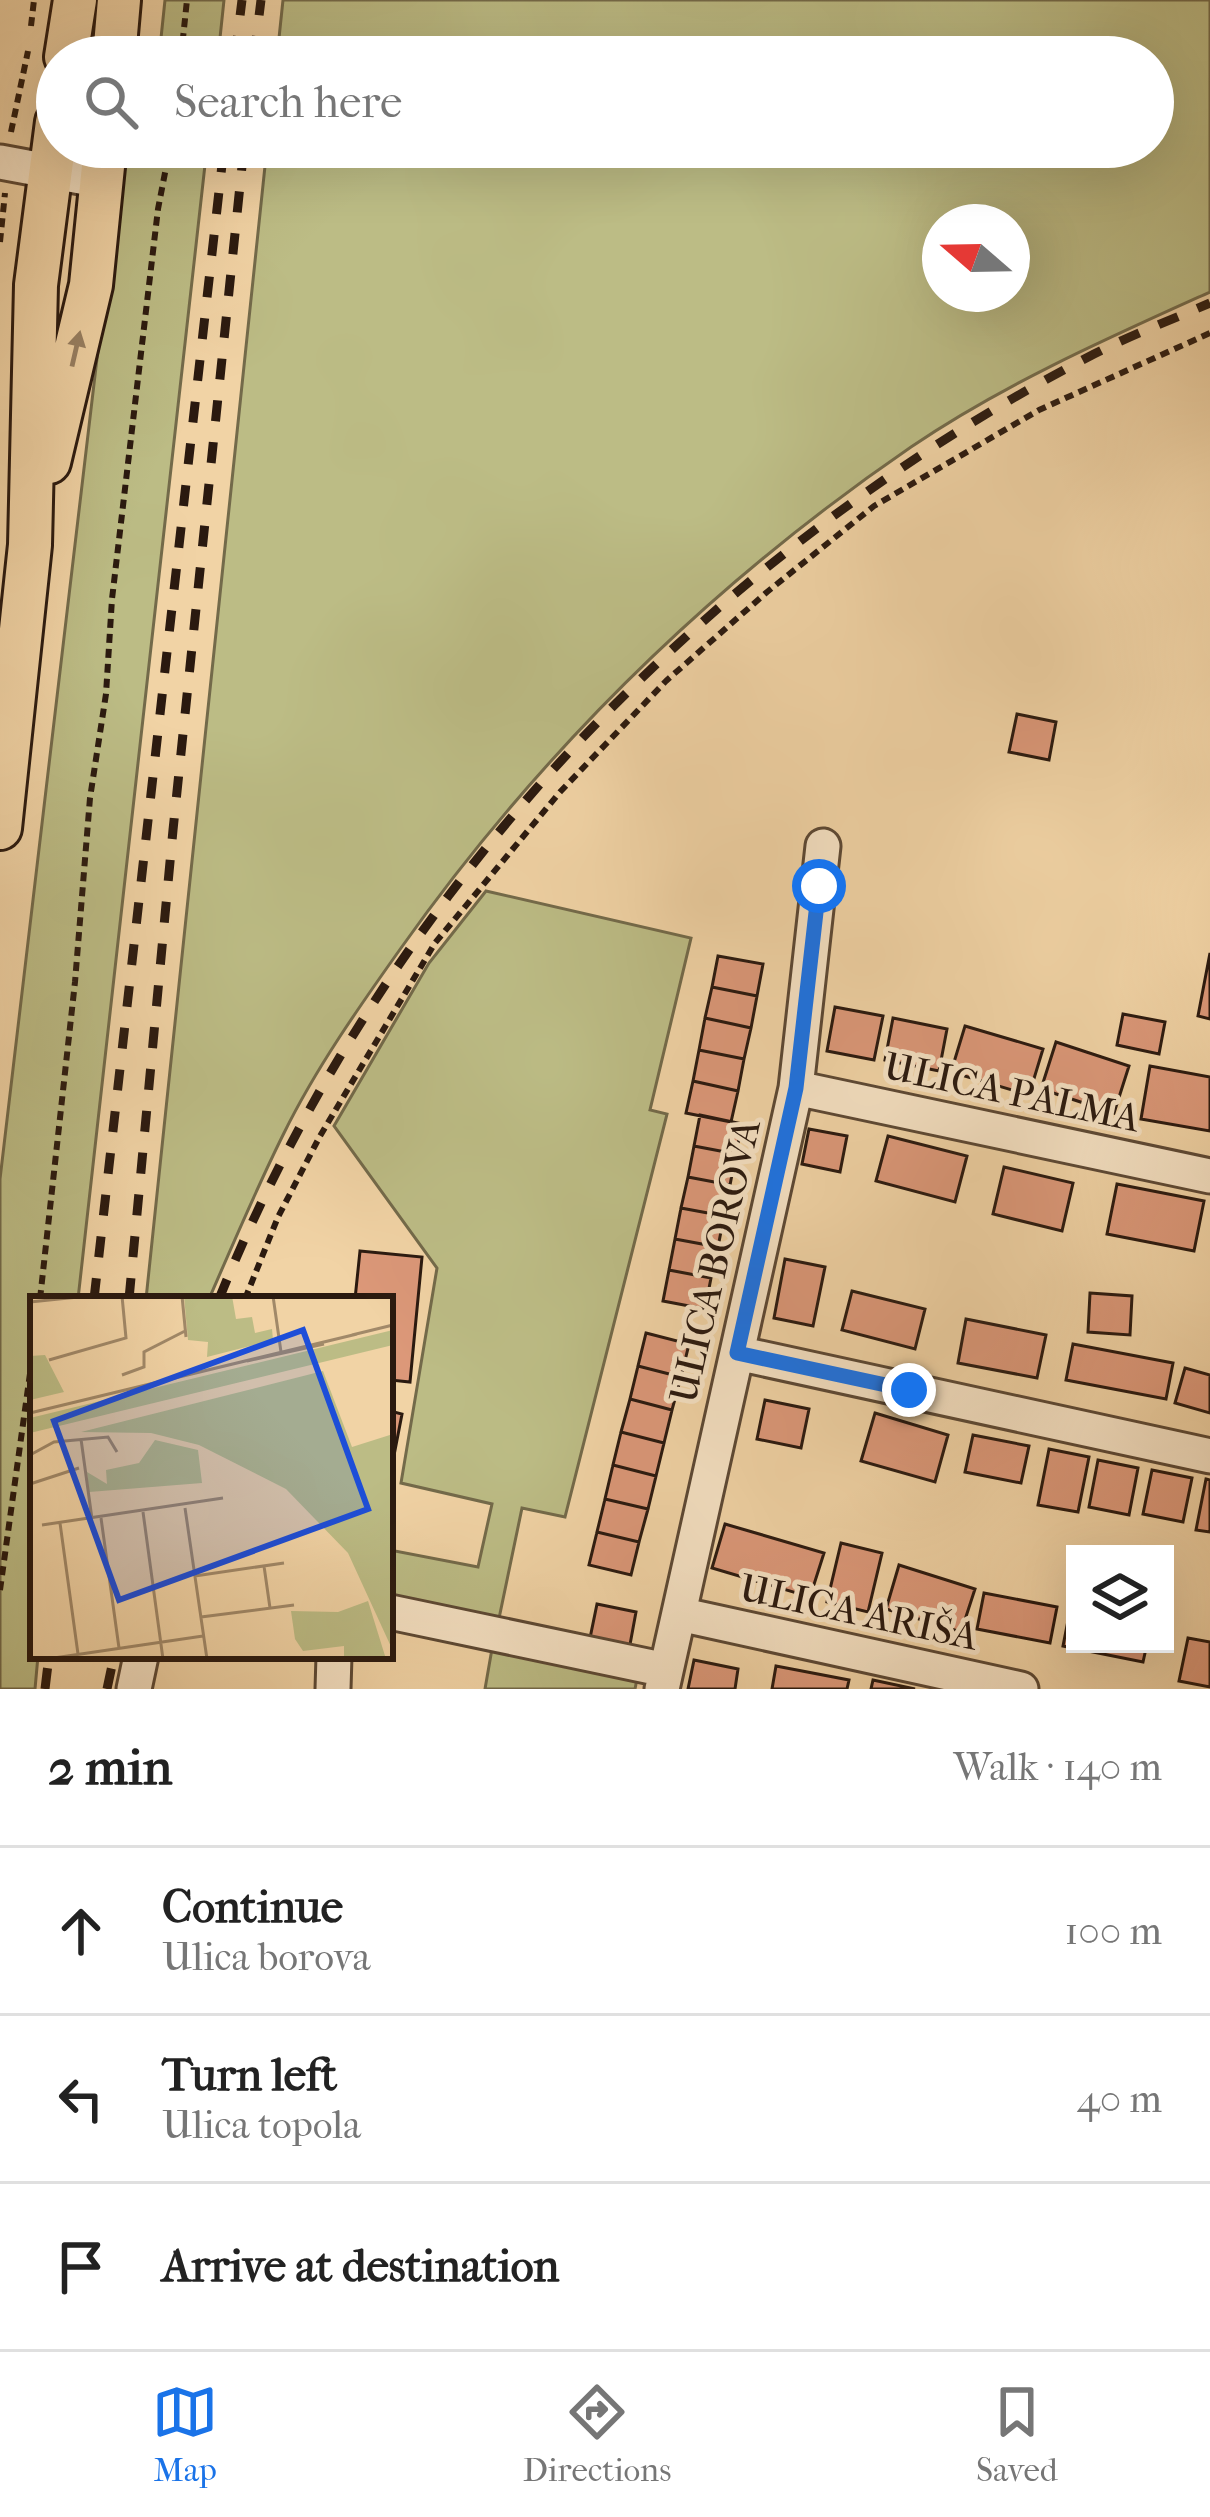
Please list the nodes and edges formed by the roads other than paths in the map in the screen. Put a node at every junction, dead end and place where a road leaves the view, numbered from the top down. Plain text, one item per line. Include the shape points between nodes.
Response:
1 (75, 0) edge
2 (119, 0) edge
3 (69, 36) edge
4 (116, 36) edge
5 (51, 168) edge
6 (77, 168) edge
7 (104, 168) edge
8 (50, 172) junction
9 (2, 178) edge
10 (30, 545) junction
11 (0, 828) edge
12 (823, 846) dead end
13 (796, 1088) junction
14 (1210, 1176) edge
15 (737, 1353) junction
16 (1210, 1456) edge
17 (393, 1613) edge
18 (679, 1614) junction
19 (140, 1659) edge
20 (334, 1659) edge
21 (664, 1680) edge
22 (134, 1689) edge
23 (333, 1689) edge
24 (1022, 1689) edge

1 - 3 main road
2 - 4 main road
5 - 8 main road
6 - 8 street
10 -> 7 main road via 91,285
8 - 9 street
8 - 10 main road via 36,285
10 - 11 main road
12 - 13 street, ULICA BOROVA
13 - 14 street, ULICA PALMA
13 - 15 street, ULICA BOROVA
15 - 16 street
15 - 18 street, ULICA BOROVA
17 - 21 street
18 - 21 street, ULICA BOROVA
18 - 24 street, ULICA ARIŠA
19 - 22 street
20 - 23 street

